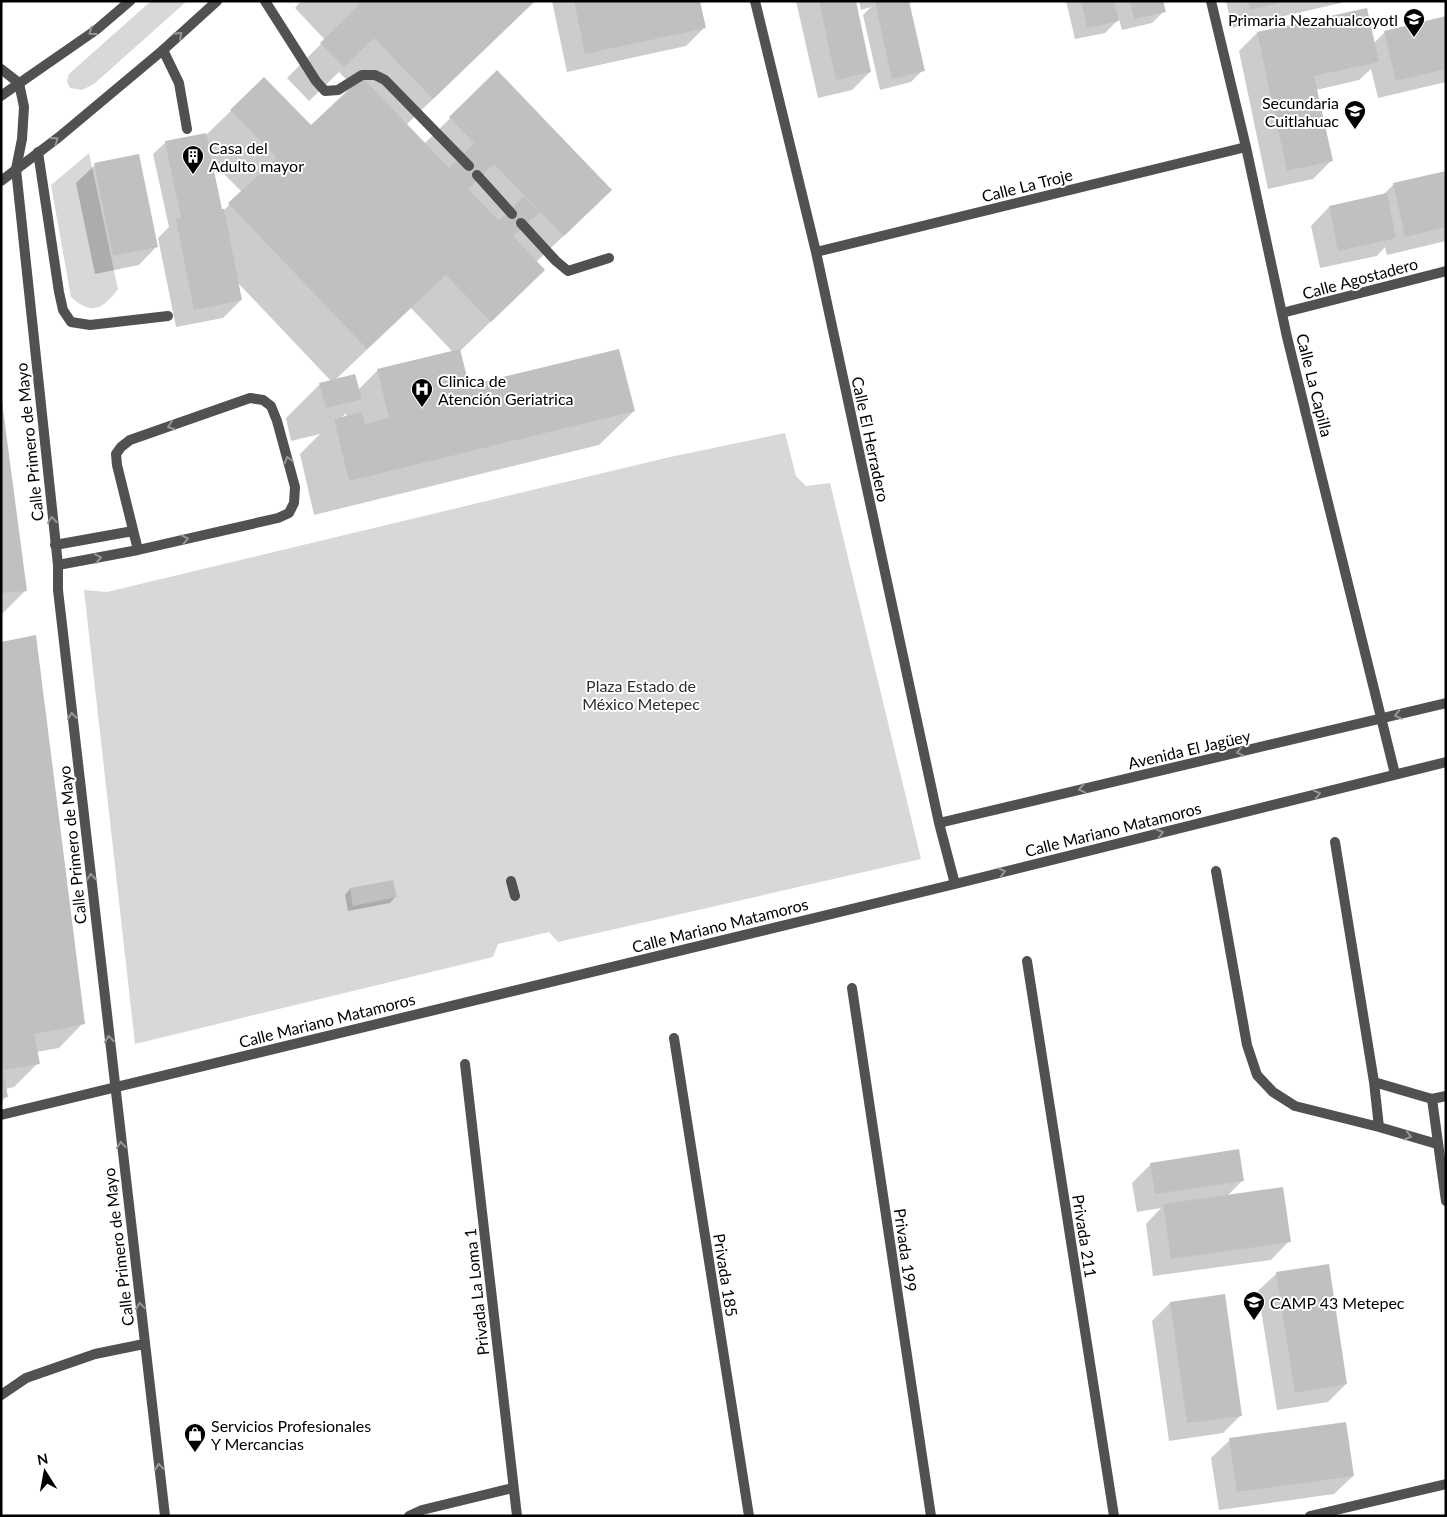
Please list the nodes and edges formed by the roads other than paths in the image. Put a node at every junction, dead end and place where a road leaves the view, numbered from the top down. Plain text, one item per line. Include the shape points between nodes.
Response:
1 (130, 1) edge
2 (217, 1) edge
3 (265, 1) edge
4 (755, 1) edge
5 (1211, 1) edge
6 (163, 50) junction
7 (1, 69) edge
8 (19, 83) junction
9 (1, 96) edge
10 (187, 129) dead end
11 (1246, 147) junction
12 (38, 152) junction
13 (469, 166) dead end
14 (16, 170) junction
15 (477, 175) dead end
16 (1, 181) edge
17 (512, 214) dead end
18 (521, 223) dead end
19 (816, 252) junction
20 (609, 258) dead end
21 (1446, 271) edge
22 (1282, 314) junction
23 (168, 316) dead end
24 (133, 531) junction
25 (55, 545) junction
26 (138, 550) junction
27 (58, 565) junction
28 (1446, 703) edge
29 (1380, 719) junction
30 (1446, 762) edge
31 (1395, 774) junction
32 (939, 823) junction
33 (1335, 842) dead end
34 (1216, 871) dead end
35 (511, 881) dead end
36 (954, 884) junction
37 (515, 896) dead end
38 (1027, 961) dead end
39 (852, 988) dead end
40 (674, 1038) dead end
41 (465, 1064) dead end
42 (1374, 1082) junction
43 (114, 1087) junction
44 (1446, 1096) edge
45 (1432, 1099) junction
46 (1, 1115) edge
47 (1379, 1127) junction
48 (1437, 1144) junction
49 (1446, 1201) edge
50 (144, 1344) junction
51 (1, 1395) edge
52 (1446, 1484) edge
53 (513, 1488) junction
54 (165, 1516) edge
55 (409, 1516) edge
56 (517, 1516) edge
57 (749, 1516) edge
58 (930, 1516) edge
59 (1114, 1516) edge
60 (1310, 1516) edge

1 -> 8 street via 96,30
6 -> 2 street
3 - 13 street via 324,91 338,90 362,75 375,75 385,80
4 - 19 street, Calle El Herradero
5 - 11 street, Calle La Capilla
6 - 10 street via 179,83
12 -> 6 street
7 - 8 street
8 - 9 street
8 - 14 street, Calle Primero de Mayo via 24,107
11 - 19 street, Calle La Troje
11 - 22 street, Calle La Capilla
12 - 14 street
12 - 23 street via 59,292 71,322 90,325
14 - 16 street
25 -> 14 street, Calle Primero de Mayo
15 - 17 street
18 - 20 street via 568,271
19 - 32 street, Calle El Herradero
21 - 22 street, Calle Agostadero
22 - 29 street, Calle La Capilla
24 - 25 street
24 - 26 street
26 -> 24 street via 278,518 289,512 294,503 295,488 271,406 263,400 250,398 130,440 121,447 116,454 117,466
25 - 27 street, Calle Primero de Mayo
27 -> 26 street
43 -> 27 street, Calle Primero de Mayo via 58,590
28 -> 29 street, Avenida El Jagüey
29 - 31 street, Calle La Capilla
29 -> 32 street, Avenida El Jagüey
30 - 31 street, Calle Mariano Matamoros
36 -> 31 street, Calle Mariano Matamoros
32 - 36 street, Calle El Herradero
33 - 42 street
34 - 47 street via 1246,1045 1257,1075 1273,1092 1295,1106
35 - 37 street
36 - 43 street, Calle Mariano Matamoros
38 - 59 street, Privada 211
39 - 58 street, Privada 199
40 - 57 street, Privada 185
41 - 53 street, Privada La Loma 1
42 - 45 street
42 - 47 street
43 - 46 street, Calle Mariano Matamoros
50 -> 43 street, Calle Primero de Mayo
44 - 45 street
45 - 48 street
47 -> 48 street
48 - 49 street
50 - 51 street via 95,1354 26,1378
54 -> 50 street, Calle Primero de Mayo
52 - 60 street
53 - 55 street
53 - 56 street, Privada La Loma 1

